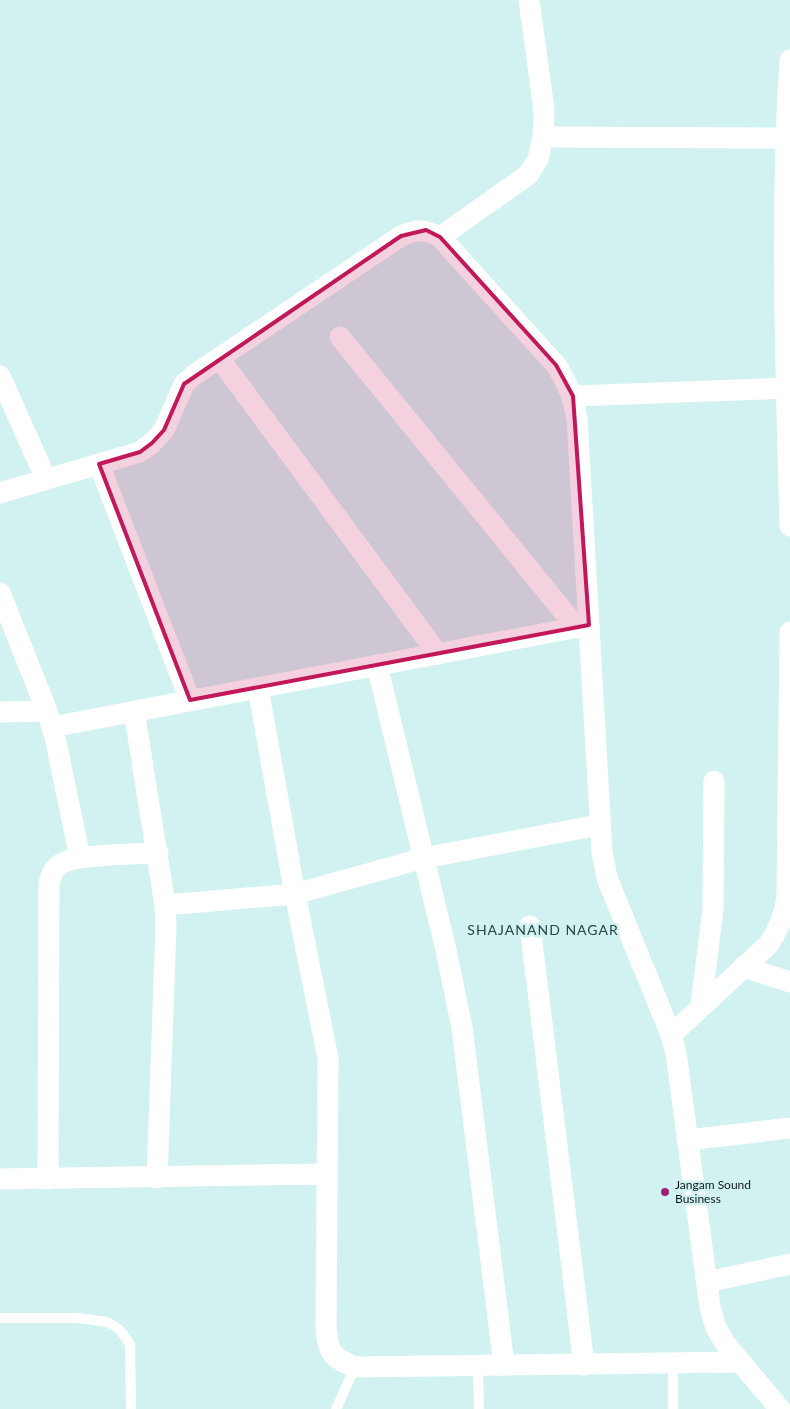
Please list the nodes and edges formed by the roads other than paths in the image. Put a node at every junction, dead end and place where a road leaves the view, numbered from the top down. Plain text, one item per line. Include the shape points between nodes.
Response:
1 (529, 0) edge
2 (790, 60) edge
3 (543, 137) junction
4 (787, 138) edge
5 (440, 237) junction
6 (340, 337) dead end
7 (219, 358) junction
8 (0, 376) edge
9 (788, 388) edge
10 (573, 396) junction
11 (99, 464) junction
12 (46, 480) junction
13 (0, 493) edge
14 (790, 526) edge
15 (0, 593) edge
16 (583, 626) junction
17 (790, 632) edge
18 (438, 654) junction
19 (377, 665) junction
20 (258, 688) junction
21 (190, 700) junction
22 (134, 711) junction
23 (0, 712) edge
24 (49, 719) junction
25 (714, 781) dead end
26 (600, 826) junction
27 (158, 853) junction
28 (80, 858) junction
29 (424, 858) junction
30 (789, 885) edge
31 (295, 894) junction
32 (165, 905) junction
33 (530, 926) dead end
34 (743, 967) junction
35 (790, 982) edge
36 (702, 1005) junction
37 (671, 1035) junction
38 (790, 1128) edge
39 (688, 1140) junction
40 (328, 1174) junction
41 (157, 1178) junction
42 (0, 1179) edge
43 (48, 1179) junction
44 (790, 1264) edge
45 (707, 1282) junction
46 (0, 1318) edge
47 (741, 1362) junction
48 (673, 1364) junction
49 (504, 1365) junction
50 (584, 1365) junction
51 (478, 1366) junction
52 (355, 1367) junction
53 (131, 1409) edge
54 (336, 1409) edge
55 (479, 1409) edge
56 (673, 1409) edge
57 (780, 1409) edge

1 - 3 street via 544,110
2 - 4 street
3 - 4 street
3 - 5 street via 538,159 528,175
4 - 9 street
5 - 7 street via 426,230 401,236
5 - 10 street via 556,365
6 - 16 street
7 - 11 street via 184,384 164,430 152,443 140,452
7 - 18 street
8 - 12 street
9 - 10 street
9 - 14 street
10 - 16 street via 577,419
11 - 12 street
11 - 21 street
12 - 13 street
15 - 24 street
16 - 18 street
16 - 26 street
17 - 30 street
18 - 19 street
19 - 20 street
19 - 29 street
20 - 21 street
20 - 31 street
21 - 22 street
22 - 24 street
22 - 27 street
23 - 24 street
24 - 28 street
25 - 36 street via 713,909
26 - 29 street
26 - 37 street via 608,878
27 - 28 street
27 - 32 street
28 - 43 street via 62,863 53,870 49,883
29 - 31 street
29 - 49 street via 462,1028
30 - 34 street via 785,913 778,931 768,945
31 - 32 street
31 - 40 street via 328,1058
32 - 41 street
33 - 50 street
34 - 35 street
34 - 36 street
36 - 37 street
37 - 39 street
38 - 39 street
39 - 45 street
40 - 41 street
40 - 52 street via 328,1345 337,1359
41 - 43 street
42 - 43 street
44 - 45 street
45 - 47 street via 716,1328
46 - 53 lane via 79,1318 107,1322 119,1329 130,1344
47 - 48 street
47 - 57 street
48 - 50 street
48 - 56 lane
49 - 50 street
49 - 51 street
51 - 52 street
51 - 55 lane
52 - 54 lane

